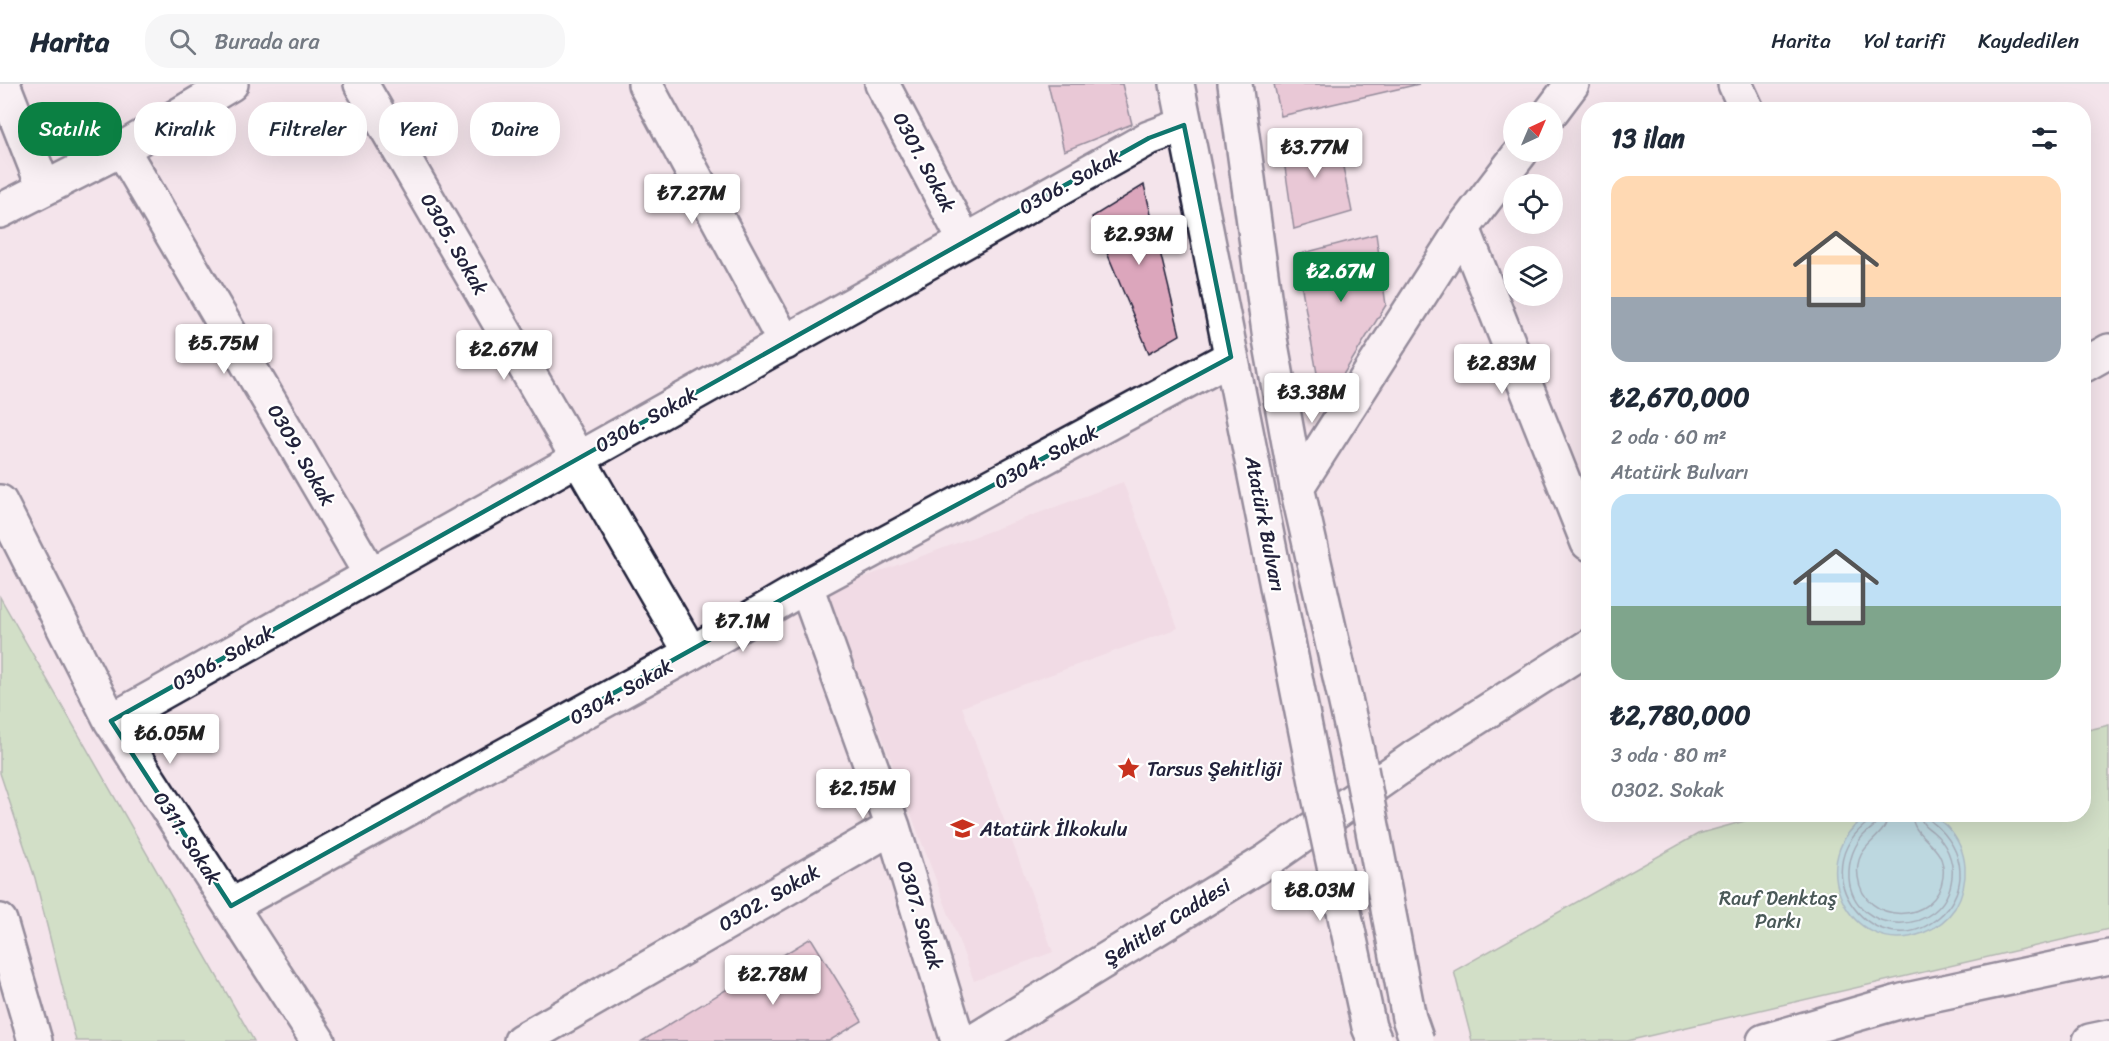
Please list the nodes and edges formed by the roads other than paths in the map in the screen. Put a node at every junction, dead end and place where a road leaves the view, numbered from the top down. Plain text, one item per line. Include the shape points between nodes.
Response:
1 (3, 84) edge
2 (231, 84) edge
3 (361, 84) edge
4 (645, 84) edge
5 (882, 84) edge
6 (1177, 84) edge
7 (1235, 84) edge
8 (1572, 84) edge
9 (1735, 84) edge
10 (1558, 102) edge
11 (1743, 102) edge
12 (1184, 125) junction
13 (122, 148) joint
14 (106, 156) edge
15 (1513, 162) edge
16 (44, 188) junction
17 (0, 211) edge
18 (1463, 228) junction
19 (965, 241) junction
20 (785, 343) junction
21 (2109, 351) edge
22 (1231, 357) junction
23 (2091, 360) edge
24 (579, 458) junction
25 (1297, 487) junction
26 (0, 502) edge
27 (1581, 525) edge
28 (371, 575) junction
29 (806, 586) junction
30 (1581, 651) edge
31 (691, 653) junction
32 (111, 721) junction
33 (893, 827) junction
34 (231, 906) junction
35 (0, 921) edge
36 (2109, 957) edge
37 (2109, 1036) edge
38 (35, 1041) edge
39 (318, 1041) edge
40 (521, 1041) edge
41 (958, 1041) edge
42 (974, 1041) edge
43 (1375, 1041) edge
44 (1418, 1041) edge
45 (1764, 1041) edge
46 (2090, 1041) edge

1 - 16 street
2 - 13 street
3 - 24 street, 0305. Sokak
4 - 20 street
5 - 19 street, 0301. Sokak
6 - 12 street, Atatürk Bulvarı
7 - 25 street via 1270,339
8 - 10 street
9 - 11 street
12 - 19 street, 0306. Sokak via 1149,138
12 - 22 street, Atatürk Bulvarı
13 - 28 street, 0309. Sokak
14 - 16 street
15 - 18 street
16 - 17 street
18 - 25 street
18 - 27 street
19 - 20 street, 0306. Sokak
20 - 24 street, 0306. Sokak
21 - 23 street
22 - 29 street, 0304. Sokak
22 - 43 street, Atatürk Bulvarı, bridge via 1317,788
24 - 28 street, 0306. Sokak
24 - 31 street, 0305. Sokak
25 - 44 street, bridge via 1361,769 1409,1018
26 - 32 street, 0311. Sokak
28 - 32 street, 0306. Sokak
29 - 31 street, 0304. Sokak
29 - 33 street, 0307. Sokak
30 - 42 street, Şehitler Caddesi via 1415,757 1265,861
31 - 34 street, 0304. Sokak
32 - 34 street, 0311. Sokak
33 - 40 street, 0302. Sokak
33 - 41 street, 0307. Sokak
34 - 39 street, 0311. Sokak
35 - 38 street
36 - 45 street via 1902,1001
37 - 46 street

